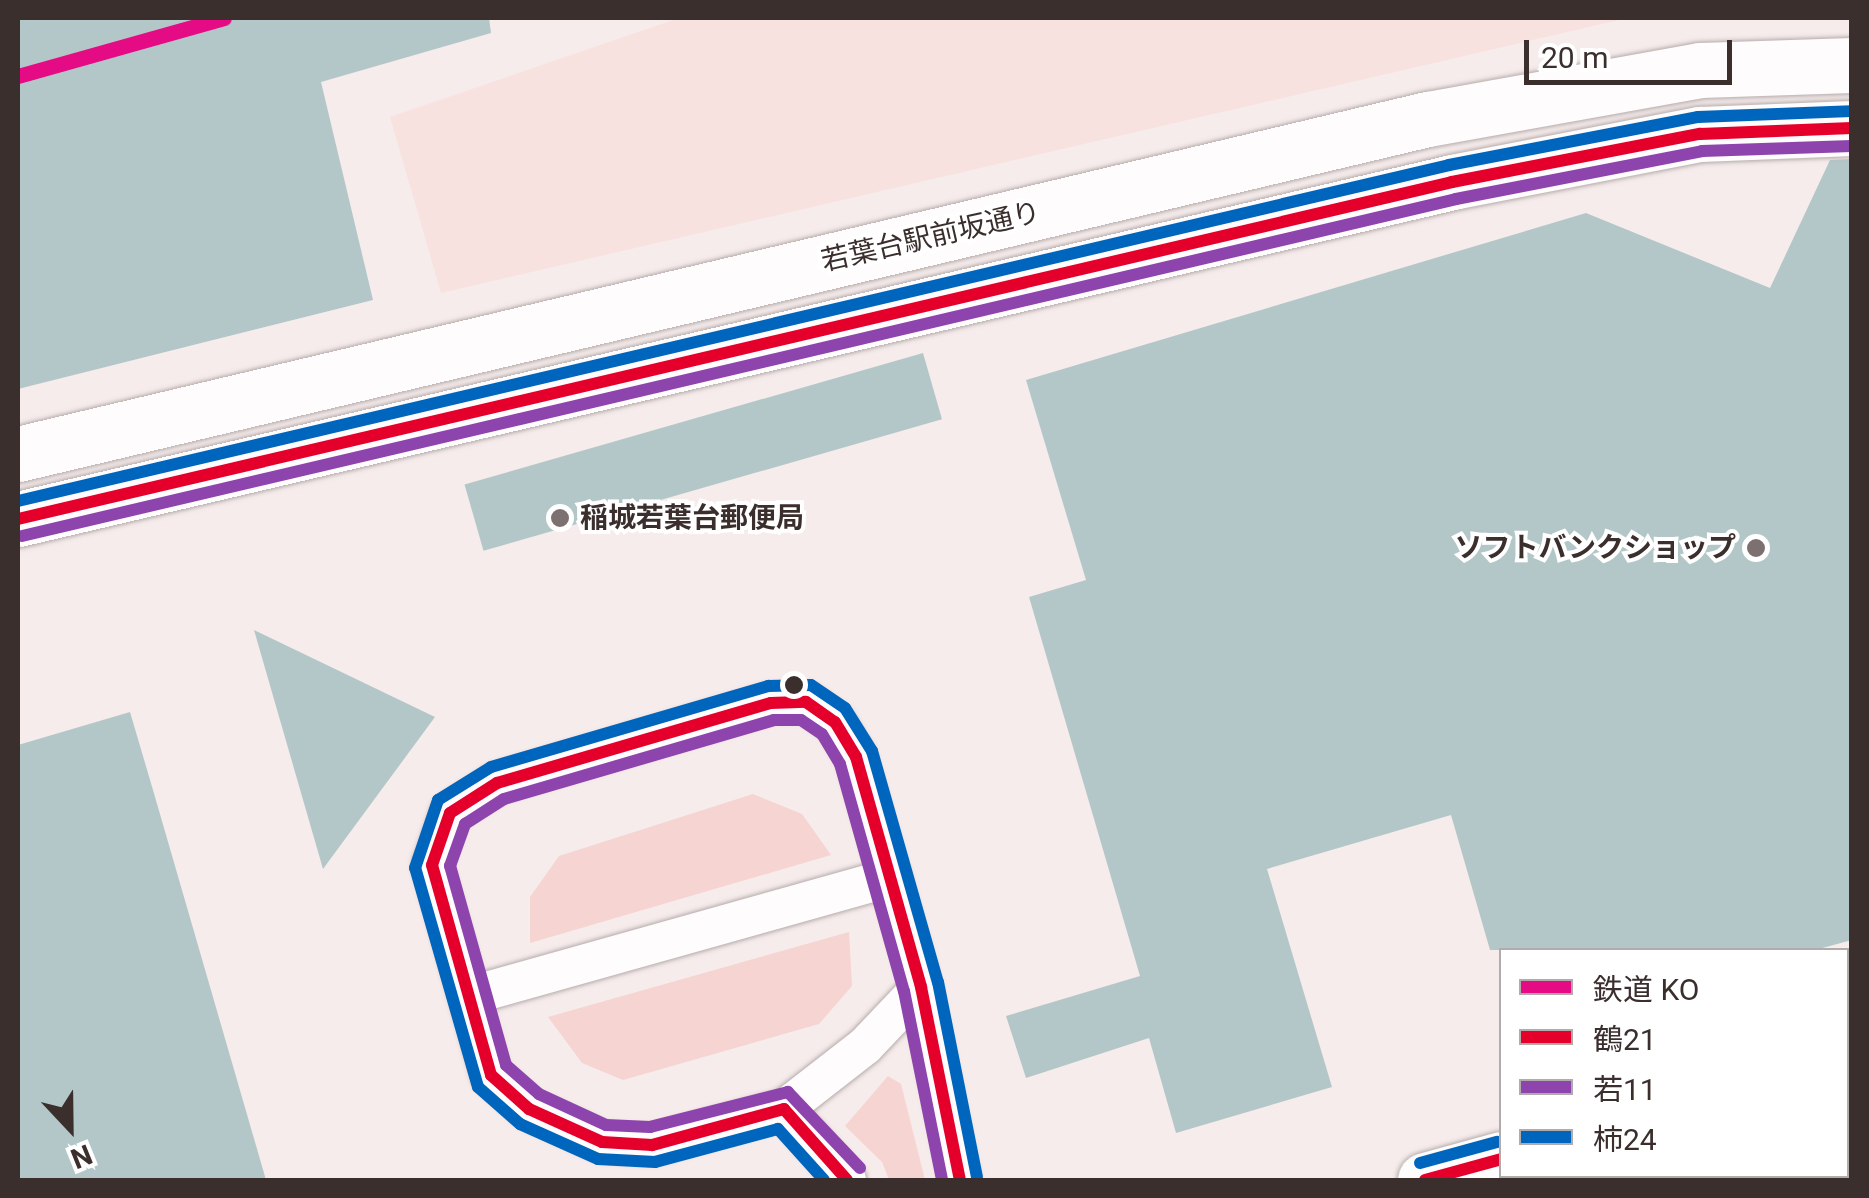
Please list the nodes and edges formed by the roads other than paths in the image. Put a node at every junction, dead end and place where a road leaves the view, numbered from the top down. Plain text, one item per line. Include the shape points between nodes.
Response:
1 (1852, 65) edge
2 (1852, 128) edge
3 (18, 454) edge
4 (18, 519) edge
5 (891, 878) junction
6 (921, 987) junction
7 (469, 996) junction
8 (784, 1109) junction
9 (1499, 1160) edge
10 (848, 1180) edge
11 (960, 1180) edge
12 (1425, 1180) edge

1 - 3 street, 若葉台駅前坂通り via 1700,70 1428,119
2 - 4 street via 1700,134 1452,182
5 - 6 lane
5 - 7 lane
5 - 7 lane via 856,757 835,722 806,702 771,703 497,783 450,813 432,865
6 - 8 lane via 866,1046
6 - 11 lane
7 - 8 lane via 491,1075 529,1110 602,1142 652,1145
8 - 10 lane
9 - 12 street

